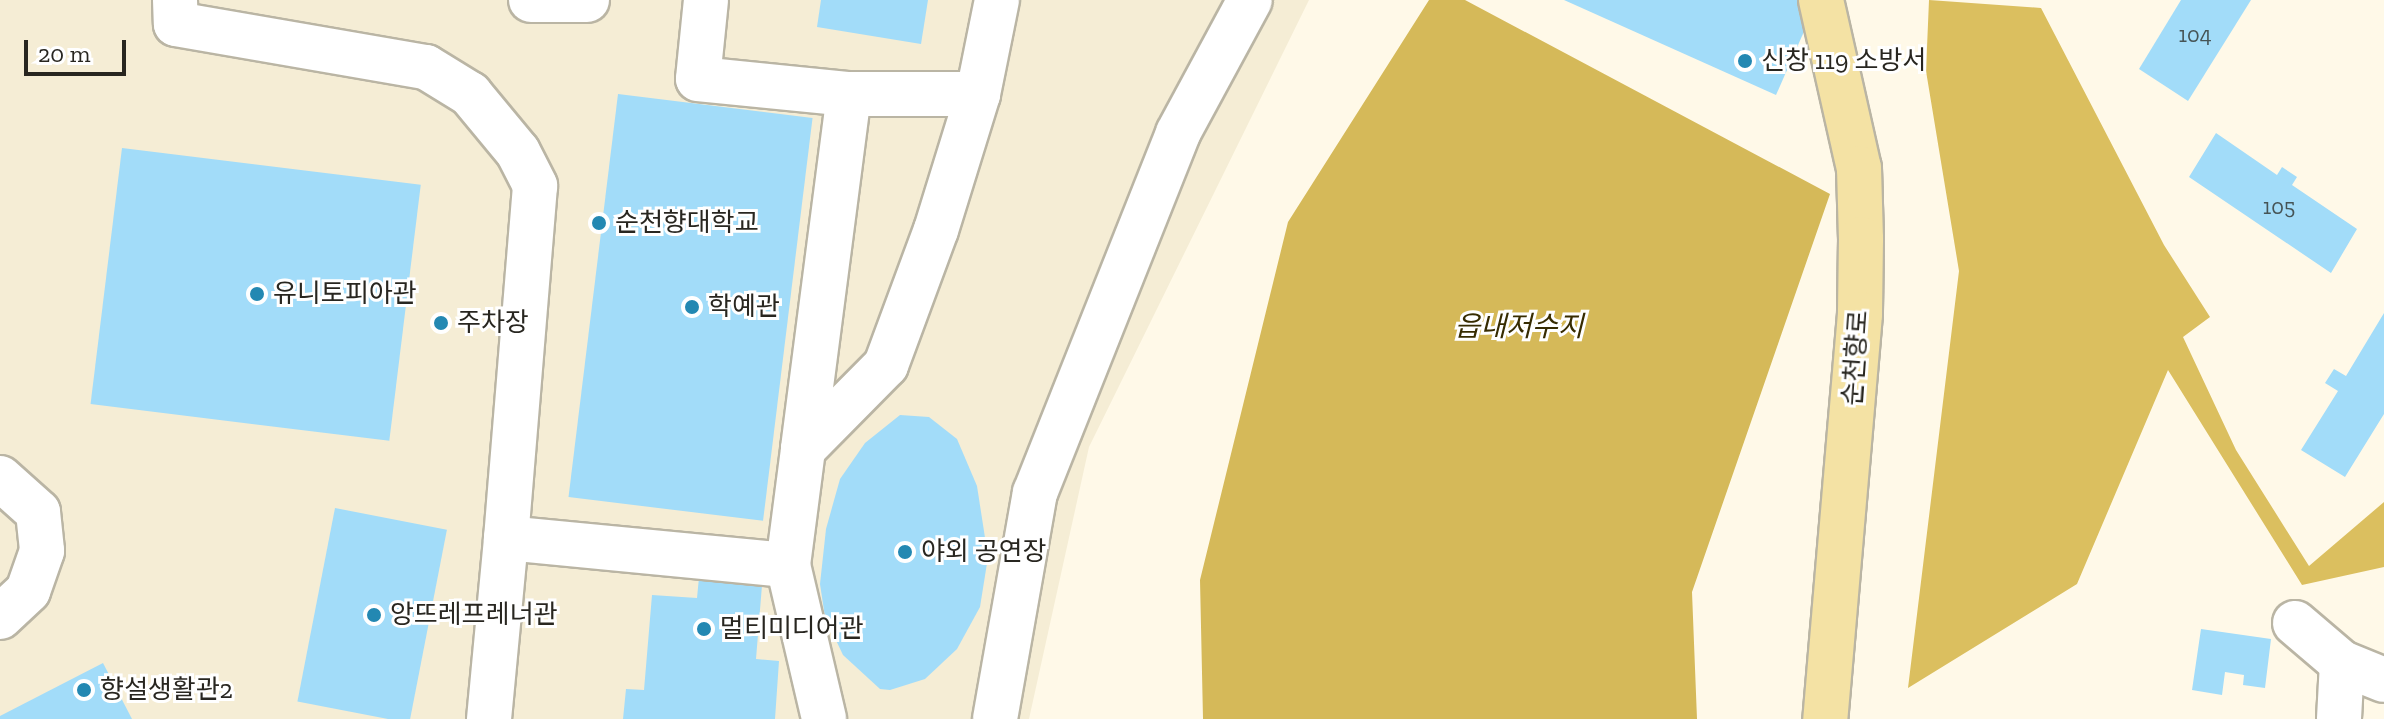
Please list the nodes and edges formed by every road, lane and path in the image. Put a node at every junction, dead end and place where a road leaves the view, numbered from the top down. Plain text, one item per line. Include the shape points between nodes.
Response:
1 (175, 0) edge
2 (531, 0) edge
3 (587, 0) edge
4 (706, 0) edge
5 (997, 0) edge
6 (1250, 0) edge
7 (1821, 0) edge
8 (849, 94) junction
9 (978, 94) junction
10 (803, 449) junction
11 (0, 478) edge
12 (506, 538) junction
13 (788, 565) junction
14 (0, 617) edge
15 (2295, 623) dead end
16 (2342, 663) junction
17 (2384, 680) edge
18 (489, 719) edge
19 (824, 719) edge
20 (995, 719) edge
21 (1825, 719) edge
22 (2339, 719) edge

1 - 12 street via 176,24 426,67 470,94 518,152 535,186
2 - 3 street
4 - 8 street via 698,79
5 - 9 street
6 - 20 street via 1178,133 1035,493
7 - 21 main road, 순천향로 via 1859,168 1861,239 1860,314
8 - 9 street
8 - 10 street
9 - 10 street via 886,365
10 - 13 street
11 - 14 street via 38,512 42,551 28,591
12 - 13 street
12 - 18 street
13 - 19 street
15 - 16 street
16 - 17 street
16 - 22 street

